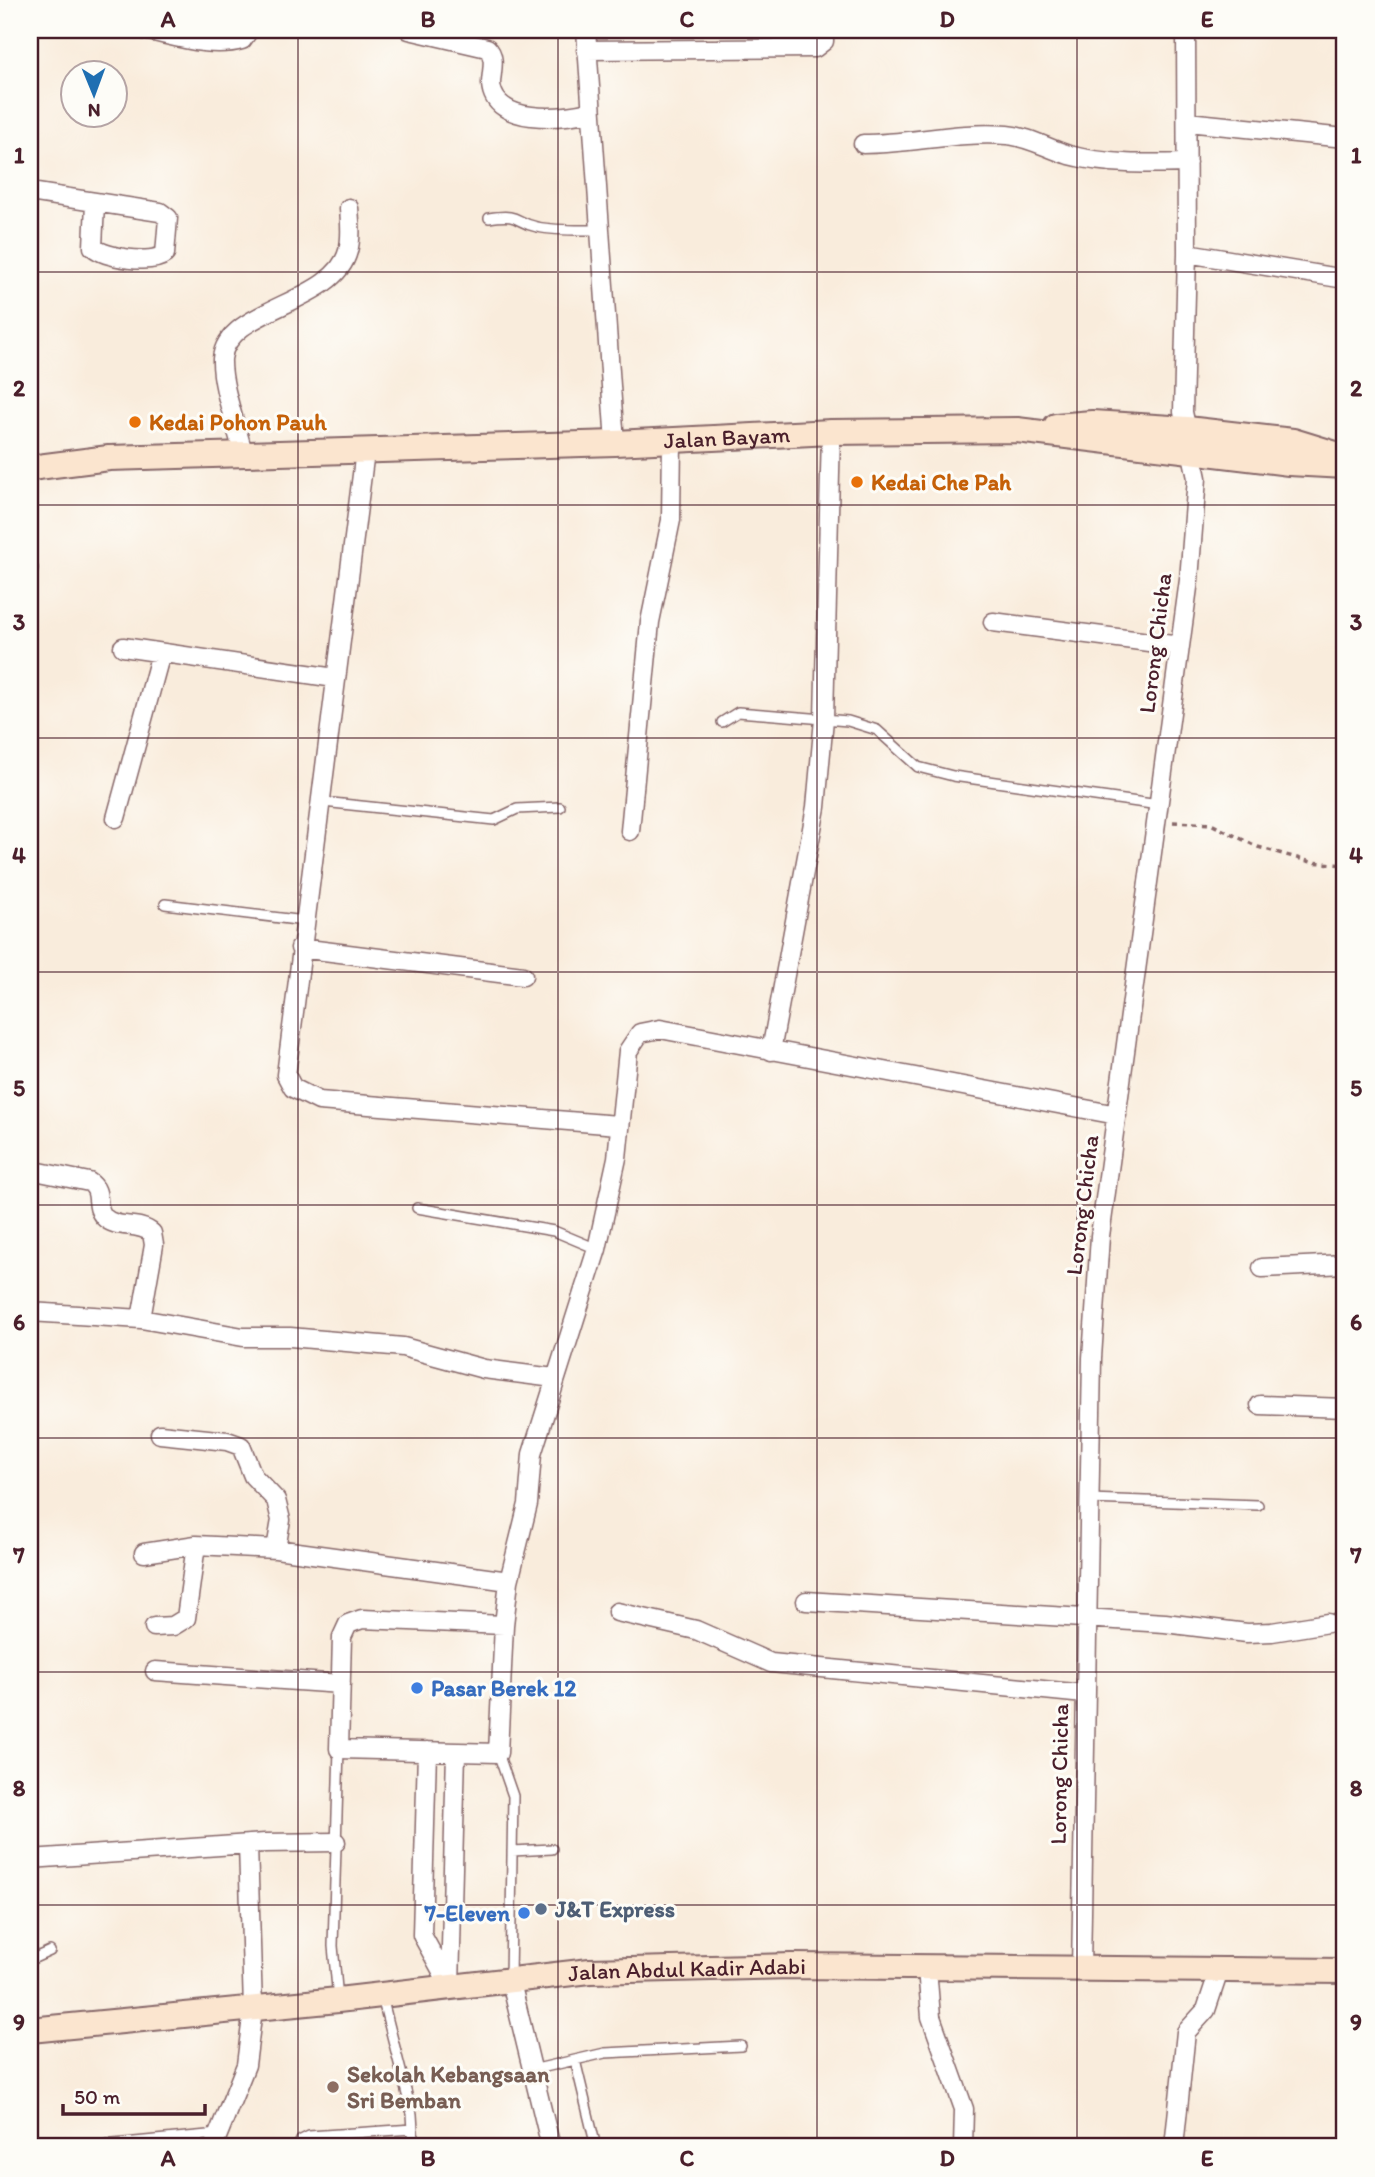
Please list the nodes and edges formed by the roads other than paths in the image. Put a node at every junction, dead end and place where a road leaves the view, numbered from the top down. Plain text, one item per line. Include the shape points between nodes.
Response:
1 (144, 30) edge
2 (248, 30) edge
3 (409, 30) edge
4 (586, 30) edge
5 (824, 30) edge
6 (1186, 30) edge
7 (586, 50) junction
8 (589, 112) junction
9 (1187, 122) junction
10 (1345, 138) edge
11 (863, 144) dead end
12 (1187, 163) junction
13 (30, 192) edge
14 (95, 203) junction
15 (349, 208) dead end
16 (489, 218) dead end
17 (599, 230) junction
18 (1187, 253) junction
19 (1345, 279) edge
20 (831, 432) junction
21 (672, 440) junction
22 (1190, 441) junction
23 (615, 443) junction
24 (30, 450) edge
25 (365, 451) junction
26 (243, 453) junction
27 (1345, 457) edge
28 (109, 458) junction
29 (1345, 466) edge
30 (30, 468) edge
31 (33, 568) dead end
32 (30, 586) edge
33 (993, 622) dead end
34 (1180, 646) junction
35 (123, 647) dead end
36 (161, 653) junction
37 (335, 678) junction
38 (824, 719) junction
39 (722, 722) dead end
40 (323, 802) junction
41 (559, 807) dead end
42 (1158, 813) junction
43 (116, 818) dead end
44 (629, 831) dead end
45 (165, 904) dead end
46 (305, 921) junction
47 (300, 948) junction
48 (523, 976) dead end
49 (771, 1051) junction
50 (1117, 1115) junction
51 (618, 1125) junction
52 (30, 1170) edge
53 (417, 1208) dead end
54 (597, 1249) junction
55 (1345, 1264) edge
56 (1262, 1268) dead end
57 (30, 1312) edge
58 (141, 1319) junction
59 (554, 1378) junction
60 (1260, 1405) dead end
61 (1345, 1408) edge
62 (160, 1434) dead end
63 (1089, 1499) junction
64 (1258, 1505) dead end
65 (196, 1545) junction
66 (276, 1549) junction
67 (144, 1552) dead end
68 (509, 1581) junction
69 (806, 1601) dead end
70 (617, 1612) dead end
71 (1086, 1619) junction
72 (1328, 1623) dead end
73 (504, 1625) junction
74 (154, 1627) dead end
75 (155, 1671) dead end
76 (341, 1684) junction
77 (1084, 1694) junction
78 (339, 1749) junction
79 (427, 1751) junction
80 (456, 1752) junction
81 (498, 1753) junction
82 (336, 1842) junction
83 (248, 1845) junction
84 (552, 1849) dead end
85 (512, 1851) junction
86 (30, 1859) edge
87 (50, 1951) dead end
88 (30, 1960) edge
89 (927, 1968) junction
90 (1081, 1969) junction
91 (1219, 1971) junction
92 (1345, 1971) edge
93 (510, 1978) junction
94 (450, 1986) junction
95 (382, 1996) junction
96 (338, 2000) junction
97 (253, 2009) junction
98 (30, 2030) edge
99 (741, 2046) dead end
100 (575, 2060) junction
101 (532, 2070) junction
102 (413, 2129) junction
103 (216, 2140) edge
104 (82, 2147) edge
105 (298, 2147) edge
106 (414, 2147) edge
107 (551, 2147) edge
108 (596, 2147) edge
109 (964, 2147) edge
110 (1174, 2147) edge

1 - 2 street via 233,43 242,40
3 - 8 street via 487,48 493,58 491,87 511,110 548,119
4 - 7 street
5 - 7 street via 824,41 815,48
6 - 9 street, Lorong Chicha
7 - 8 street
8 - 17 street
9 - 10 street
9 - 12 street, Lorong Chicha
11 - 12 street via 1009,135 1068,155
12 - 18 street, Lorong Chicha
13 - 14 street
14 - 14 street via 93,247 100,254 153,260 165,254 165,215
15 - 26 street via 348,253 336,272 239,329 227,342 222,358 224,376
16 - 17 lane via 507,215 544,228
17 - 23 street
18 - 19 street
18 - 22 street, Lorong Chicha via 1183,412
20 - 21 main road, Jalan Bayam
20 - 22 main road, Jalan Bayam via 1017,430 1092,423
20 - 38 street
21 - 23 main road, Jalan Bayam
21 - 44 street via 671,520 650,622
22 - 27 main road via 1293,441
22 - 29 main road
22 - 34 street, Lorong Chicha via 1197,478
23 - 25 main road, Jalan Bayam
24 - 28 main road, Jalan Bayam
25 - 26 main road, Jalan Bayam
25 - 37 street
26 - 28 main road, Jalan Bayam
28 - 30 main road, Jalan Bayam
31 - 32 lane
33 - 34 street
34 - 42 street, Lorong Chicha
35 - 36 street
36 - 37 street
36 - 43 street
37 - 40 street
38 - 39 lane via 738,712
38 - 42 lane via 877,730 918,767
38 - 49 street via 816,807
40 - 41 lane via 494,820 517,809
40 - 46 street
42 - 50 street, Lorong Chicha
45 - 46 lane
46 - 47 street
47 - 48 street
47 - 51 street via 286,1075 293,1088 305,1096 319,1101
49 - 50 street
49 - 51 street via 660,1029 640,1033 628,1051
50 - 63 street, Lorong Chicha via 1100,1236
51 - 54 street via 617,1158
52 - 58 street via 89,1182 96,1187 104,1217 152,1233 154,1245
53 - 54 lane via 554,1231
54 - 59 street
55 - 56 street
57 - 58 street
58 - 59 street via 243,1337 404,1347 460,1364
59 - 68 street via 532,1454 528,1504
60 - 61 street
62 - 66 street via 241,1446 253,1476 276,1500 281,1520
63 - 64 lane
63 - 71 street, Lorong Chicha
65 - 66 street
65 - 67 street
65 - 74 street via 186,1618 173,1626
66 - 68 street
68 - 73 street
69 - 71 street
70 - 77 street via 696,1630 771,1663
71 - 72 street via 1247,1633
71 - 77 street, Lorong Chicha
73 - 76 street via 355,1620 342,1637
73 - 81 street
75 - 76 street
76 - 78 street
77 - 90 street, Lorong Chicha
78 - 79 street
78 - 82 lane
79 - 80 street
79 - 94 street via 422,1935
80 - 81 street
80 - 94 street
81 - 85 lane via 513,1796
82 - 83 street
82 - 96 lane via 333,1946
83 - 86 street
83 - 97 street
84 - 85 lane
85 - 93 lane
87 - 88 lane
89 - 90 main road, Jalan Abdul Kadir Adabi
89 - 93 main road, Jalan Abdul Kadir Adabi via 686,1967
89 - 109 street via 931,2017 964,2109
90 - 91 main road, Jalan Abdul Kadir Adabi
91 - 92 main road, Jalan Abdul Kadir Adabi
91 - 110 street via 1206,2010 1186,2032
93 - 94 main road, Jalan Abdul Kadir Adabi
93 - 101 street
94 - 95 main road, Jalan Abdul Kadir Adabi
95 - 96 main road, Jalan Abdul Kadir Adabi
95 - 102 lane
96 - 97 main road, Jalan Abdul Kadir Adabi
97 - 98 main road, Jalan Abdul Kadir Adabi
97 - 103 street via 246,2066
99 - 100 lane via 613,2053
100 - 101 lane
100 - 108 lane
101 - 107 street
102 - 105 lane via 309,2136
102 - 106 lane
103 - 104 lane

